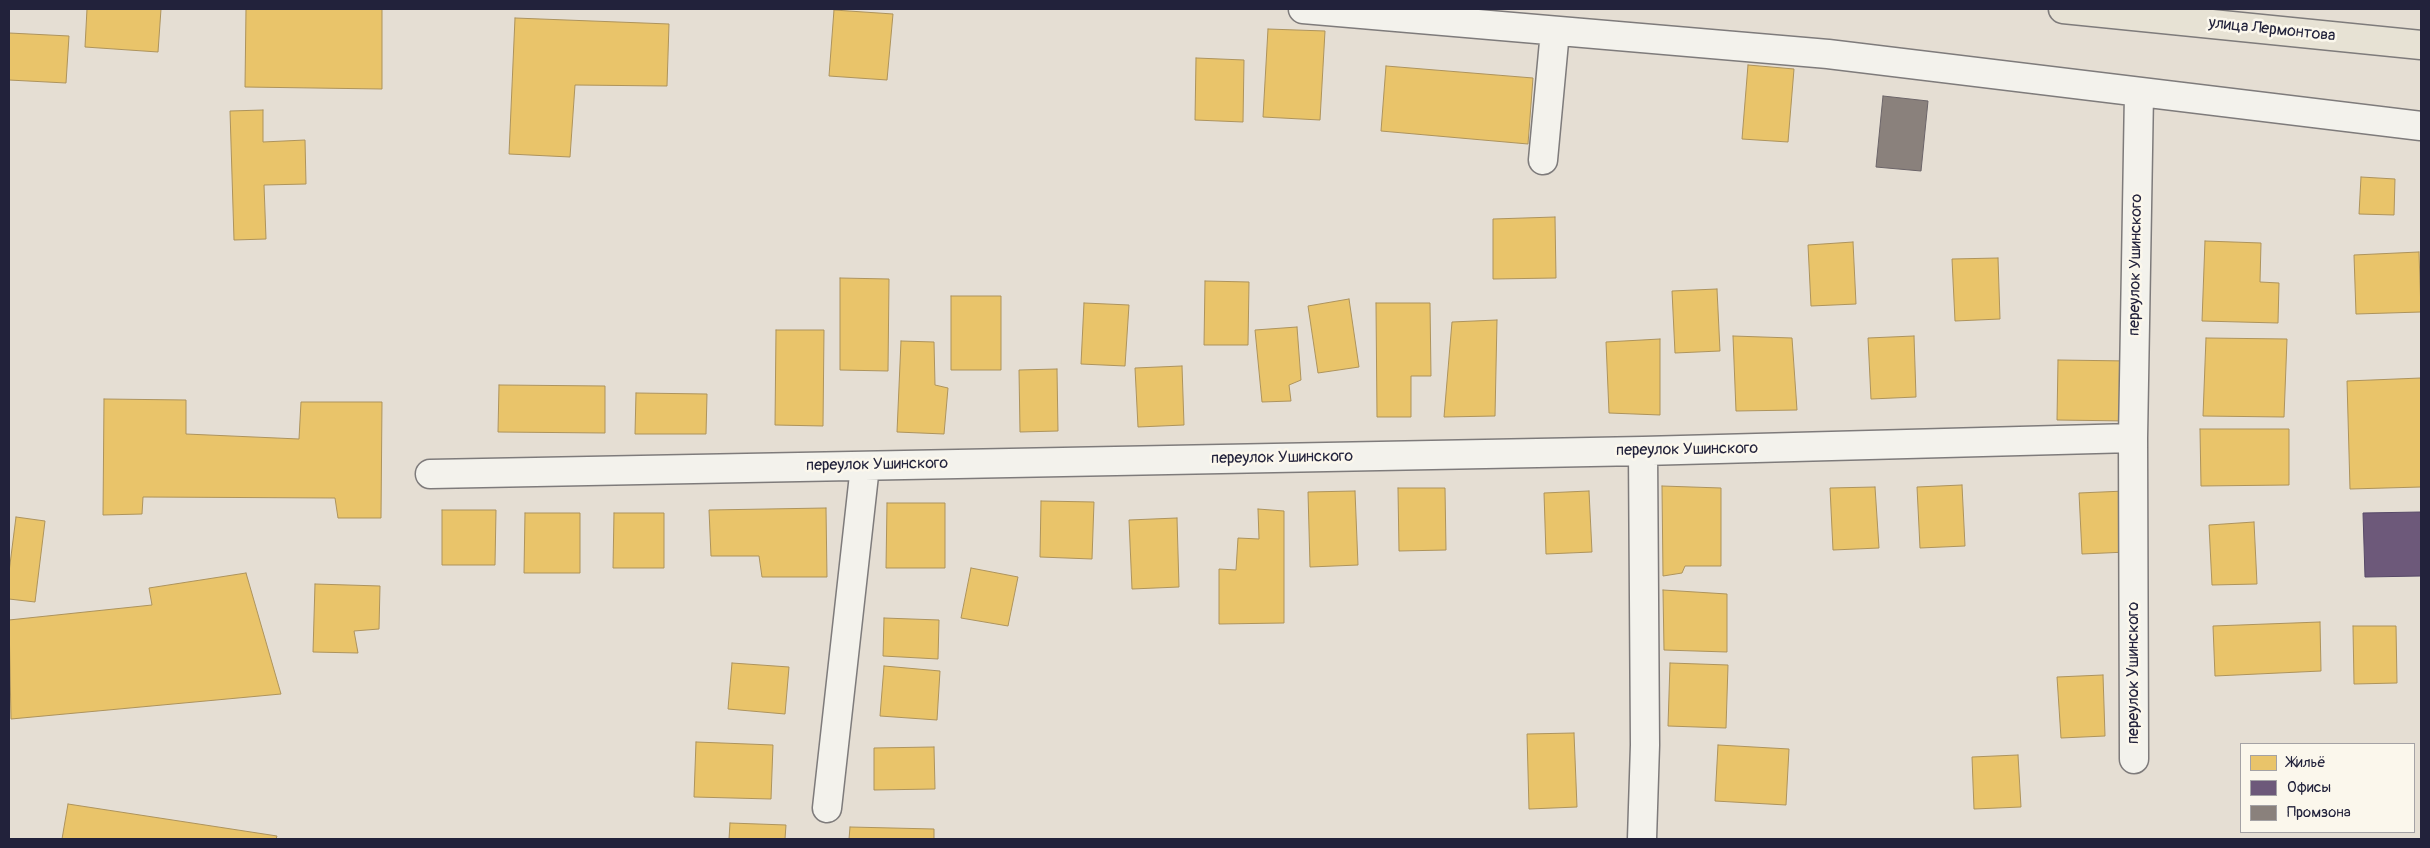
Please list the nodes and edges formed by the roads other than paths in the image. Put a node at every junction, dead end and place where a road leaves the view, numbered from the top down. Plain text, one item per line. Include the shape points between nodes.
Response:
1 (1303, 9) edge
2 (2063, 9) edge
3 (1555, 31) junction
4 (2421, 45) edge
5 (2139, 93) junction
6 (2420, 128) edge
7 (1543, 160) dead end
8 (2133, 438) junction
9 (1643, 451) junction
10 (865, 466) junction
11 (430, 474) dead end
12 (2134, 759) dead end
13 (827, 808) dead end
14 (1642, 839) edge

1 - 3 street
2 - 4 main road, улица Лермонтова
3 - 5 street via 1828,54
3 - 7 street
5 - 6 street
5 - 8 street, переулок Ушинского
8 - 9 street, переулок Ушинского
8 - 12 street, переулок Ушинского
9 - 10 street, переулок Ушинского
9 - 14 street via 1645,745
10 - 11 street, переулок Ушинского
10 - 13 street

